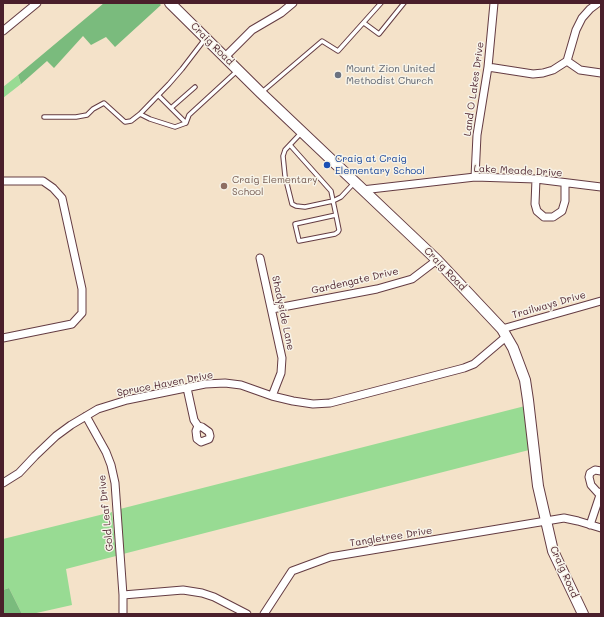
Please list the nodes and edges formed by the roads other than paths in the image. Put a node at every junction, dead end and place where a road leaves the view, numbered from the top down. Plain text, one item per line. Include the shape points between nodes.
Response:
1 (37, 3) edge
2 (170, 3) edge
3 (293, 3) edge
4 (381, 3) edge
5 (404, 3) edge
6 (494, 3) edge
7 (598, 3) edge
8 (364, 23) junction
9 (3, 31) edge
10 (205, 38) junction
11 (224, 57) junction
12 (567, 61) junction
13 (488, 67) junction
14 (238, 70) junction
15 (601, 73) edge
16 (195, 87) dead end
17 (261, 93) junction
18 (158, 95) junction
19 (171, 108) junction
20 (140, 114) junction
21 (44, 116) dead end
22 (186, 123) junction
23 (302, 132) junction
24 (290, 145) junction
25 (475, 177) junction
26 (536, 179) junction
27 (3, 181) edge
28 (565, 183) junction
29 (359, 186) junction
30 (601, 187) edge
31 (333, 201) junction
32 (336, 216) junction
33 (260, 258) dead end
34 (437, 260) junction
35 (601, 302) edge
36 (272, 309) junction
37 (504, 332) junction
38 (3, 338) edge
39 (187, 388) junction
40 (272, 396) junction
41 (86, 416) junction
42 (198, 426) dead end
43 (601, 471) edge
44 (3, 483) edge
45 (601, 494) edge
46 (546, 522) junction
47 (590, 525) junction
48 (601, 528) edge
49 (123, 595) junction
50 (123, 614) edge
51 (247, 614) edge
52 (264, 614) edge
53 (583, 614) edge

1 - 9 street
2 - 10 main road, Craig Road
3 - 11 street via 252,30
4 - 8 lane
5 - 8 lane via 378,34
6 - 13 street, Land O Lakes Drive
7 - 12 street via 582,18
8 - 17 lane via 338,50 322,41
10 - 11 main road, Craig Road
10 - 18 lane
11 - 14 main road, Craig Road
12 - 13 street via 553,70 533,74
12 - 15 street via 580,70
13 - 25 street, Land O Lakes Drive via 477,135
14 - 17 main road, Craig Road
14 - 22 lane via 189,115
16 - 19 lane
17 - 23 main road, Craig Road
18 - 19 lane
18 - 20 lane
19 - 22 lane
20 - 21 lane via 125,122 104,103 87,115
20 - 22 lane via 150,120 174,127
23 - 24 lane
23 - 29 main road, Craig Road
24 - 31 lane via 331,191
24 - 31 lane via 283,156 292,204 304,207
25 - 26 street, Lake Meade Drive
25 - 29 street, Lake Meade Drive
26 - 28 street, Lake Meade Drive
26 - 28 street via 535,204 537,211 544,217 553,218 562,211
27 - 38 street via 43,181 62,198 82,289 82,313 72,324
28 - 30 street, Lake Meade Drive
29 - 31 lane
29 - 34 main road, Craig Road
31 - 32 lane
32 - 32 lane via 295,224 299,241 338,232
33 - 36 street, Shadyside Lane
34 - 36 street, Gardengate Drive via 412,279 377,289
34 - 37 main road, Craig Road
35 - 37 street, Trailways Drive
36 - 40 street, Shadyside Lane via 282,358 281,373
37 - 40 street, Spruce Haven Drive via 474,364 464,368 330,403 313,404
37 - 46 main road, Craig Road via 520,365 527,390 538,486
39 - 40 street, Spruce Haven Drive via 225,383 241,385
39 - 41 street, Spruce Haven Drive via 127,400 98,409
39 - 42 street via 194,420
41 - 44 street, Spruce Haven Drive via 56,436 19,473
41 - 49 street, Gold Leaf Drive via 106,452 115,483
43 - 45 street via 595,470 589,477 592,485
45 - 47 street
46 - 47 street, Tangletree Drive via 564,518
46 - 52 street, Tangletree Drive via 330,557 292,571
46 - 53 main road, Craig Road via 553,551
47 - 48 street, Tangletree Drive
49 - 50 street, Gold Leaf Drive
49 - 51 street via 192,591 214,597

